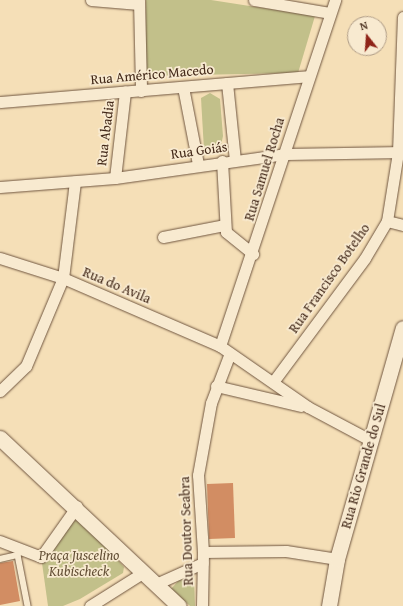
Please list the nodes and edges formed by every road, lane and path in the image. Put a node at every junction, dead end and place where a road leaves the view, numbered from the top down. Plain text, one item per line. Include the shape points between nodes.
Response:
1 (91, 0) edge
2 (254, 0) edge
3 (335, 0) edge
4 (139, 2) edge
5 (330, 13) junction
6 (403, 17) edge
7 (308, 76) junction
8 (227, 83) junction
9 (184, 87) junction
10 (141, 91) junction
11 (125, 92) junction
12 (0, 102) edge
13 (400, 152) edge
14 (286, 154) junction
15 (235, 160) junction
16 (222, 161) junction
17 (198, 164) junction
18 (115, 178) junction
19 (75, 182) junction
20 (0, 187) edge
21 (387, 221) junction
22 (224, 225) junction
23 (403, 225) edge
24 (163, 237) dead end
25 (253, 254) junction
26 (0, 258) edge
27 (63, 278) junction
28 (403, 328) edge
29 (220, 346) junction
30 (230, 353) junction
31 (273, 382) junction
32 (216, 386) junction
33 (0, 391) edge
34 (308, 407) junction
35 (0, 438) edge
36 (370, 440) junction
37 (76, 506) junction
38 (0, 540) edge
39 (203, 557) junction
40 (0, 559) edge
41 (337, 559) junction
42 (144, 572) junction
43 (158, 583) junction
44 (28, 606) edge
45 (90, 606) edge
46 (179, 606) edge
47 (202, 606) edge
48 (329, 606) edge

1 - 4 street
2 - 5 street
3 - 5 street, Rua Samuel Rocha
4 - 10 street
5 - 7 street, Rua Samuel Rocha
6 - 13 street, Rua Francisco Botelho
7 - 8 street, Rua Américo Macedo
7 - 14 street, Rua Samuel Rocha
8 - 9 street, Rua Américo Macedo
8 - 15 street
9 - 10 street, Rua Américo Macedo
9 - 17 street
10 - 11 street, Rua Américo Macedo
11 - 12 street, Rua Américo Macedo
11 - 18 street, Rua Abadia
13 - 14 street, Rua Goiás
13 - 21 street, Rua Francisco Botelho
14 - 15 street, Rua Goiás
14 - 25 street, Rua Samuel Rocha
15 - 16 street, Rua Goiás
16 - 17 street, Rua Goiás
16 - 22 street
17 - 18 street, Rua Goiás
18 - 19 street, Rua Goiás
19 - 20 street, Rua Goiás
19 - 27 street
21 - 23 street
21 - 31 street, Rua Francisco Botelho via 365,258
22 - 24 street
22 - 25 street via 226,232
25 - 29 street, Rua Samuel Rocha
26 - 27 street, Rua do Avila
27 - 29 street, Rua do Avila
27 - 33 street via 26,366
28 - 36 street, Rua Rio Grande do Sul
29 - 30 street, Rua do Avila
30 - 31 street, Rua do Avila
30 - 32 street, Rua Doutor Seabra
31 - 34 street, Rua do Avila
32 - 34 street
32 - 39 street, Rua Doutor Seabra via 198,475
34 - 36 street
35 - 37 street
36 - 41 street, Rua Rio Grande do Sul
37 - 38 street via 40,557
37 - 42 street
39 - 41 street via 286,551
39 - 43 street
39 - 47 street, Rua Doutor Seabra
40 - 44 lane via 18,555
41 - 48 street, Rua Rio Grande do Sul
42 - 43 street
42 - 45 street
43 - 46 street

